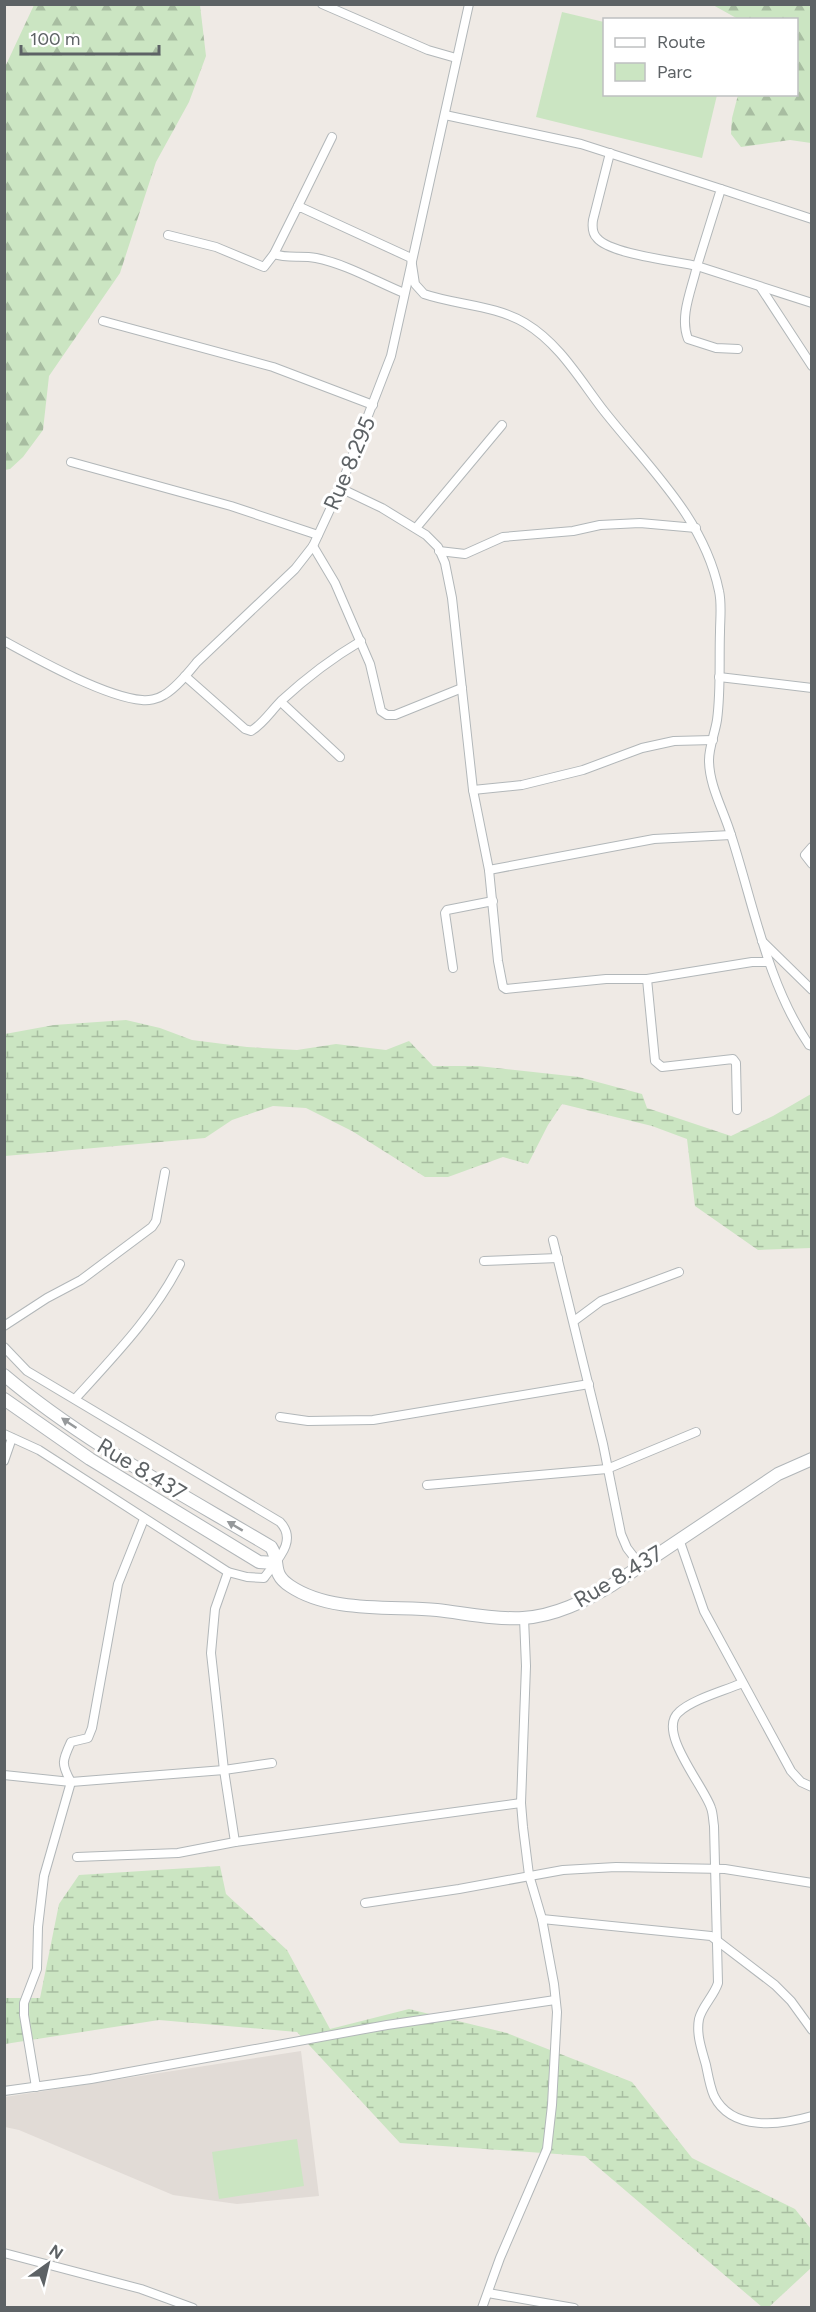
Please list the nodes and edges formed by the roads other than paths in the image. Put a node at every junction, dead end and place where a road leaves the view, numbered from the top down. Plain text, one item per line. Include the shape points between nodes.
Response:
1 (322, 4) edge
2 (469, 4) edge
3 (456, 58) junction
4 (445, 115) junction
5 (332, 137) dead end
6 (610, 153) junction
7 (721, 189) junction
8 (298, 206) junction
9 (812, 219) edge
10 (168, 235) dead end
11 (273, 254) junction
12 (411, 258) junction
13 (698, 266) junction
14 (761, 288) junction
15 (404, 293) junction
16 (812, 303) edge
17 (103, 321) dead end
18 (738, 349) dead end
19 (812, 366) edge
20 (374, 405) junction
21 (502, 425) dead end
22 (71, 462) dead end
23 (340, 488) junction
24 (416, 528) junction
25 (696, 528) junction
26 (318, 535) junction
27 (314, 546) junction
28 (439, 551) junction
29 (4, 640) edge
30 (361, 641) junction
31 (185, 676) junction
32 (719, 677) junction
33 (462, 688) junction
34 (812, 688) edge
35 (281, 702) junction
36 (713, 740) junction
37 (340, 757) dead end
38 (473, 790) junction
39 (731, 835) junction
40 (812, 847) edge
41 (812, 864) edge
42 (489, 870) junction
43 (493, 901) junction
44 (762, 940) junction
45 (768, 962) junction
46 (453, 968) dead end
47 (647, 979) junction
48 (812, 990) edge
49 (812, 1046) edge
50 (737, 1110) dead end
51 (165, 1172) dead end
52 (553, 1240) dead end
53 (558, 1258) junction
54 (484, 1261) dead end
55 (180, 1264) dead end
56 (679, 1272) dead end
57 (574, 1321) junction
58 (4, 1326) edge
59 (4, 1347) edge
60 (4, 1375) edge
61 (589, 1384) junction
62 (75, 1399) junction
63 (4, 1400) edge
64 (280, 1418) dead end
65 (696, 1432) dead end
66 (8, 1436) edge
67 (812, 1459) edge
68 (4, 1461) edge
69 (607, 1469) junction
70 (427, 1485) dead end
71 (144, 1519) junction
72 (680, 1539) junction
73 (275, 1563) junction
74 (640, 1565) junction
75 (228, 1572) junction
76 (524, 1618) junction
77 (742, 1683) junction
78 (272, 1763) dead end
79 (224, 1770) junction
80 (4, 1775) edge
81 (71, 1782) junction
82 (812, 1787) edge
83 (521, 1803) junction
84 (236, 1842) junction
85 (77, 1857) dead end
86 (715, 1868) junction
87 (529, 1875) junction
88 (812, 1883) edge
89 (365, 1903) dead end
90 (542, 1919) junction
91 (716, 1939) junction
92 (555, 2000) junction
93 (812, 2030) edge
94 (36, 2087) junction
95 (4, 2091) edge
96 (812, 2116) edge
97 (4, 2253) edge
98 (488, 2293) junction
99 (193, 2307) edge
100 (482, 2307) edge
101 (574, 2307) edge

1 - 3 street via 428,50
2 - 3 street, Rue 8.295
3 - 4 street, Rue 8.295
4 - 6 street
4 - 12 street, Rue 8.295
5 - 8 street
6 - 7 street
6 - 13 street via 593,220 596,237 615,249
7 - 9 street
7 - 13 street
8 - 11 street
8 - 12 street
10 - 11 street via 216,247 264,267
11 - 15 street via 330,261
12 - 15 street, Rue 8.295
12 - 25 street via 415,284 424,294 506,314 543,336 678,500
13 - 14 street
13 - 18 street via 686,309 688,339 716,348
14 - 16 street
14 - 19 street
15 - 20 street, Rue 8.295 via 391,356
17 - 20 street via 273,367
20 - 23 street, Rue 8.295
21 - 24 street
22 - 26 street via 231,506
23 - 24 street
23 - 26 street, Rue 8.295
24 - 28 street
25 - 28 street via 640,523 600,525 562,533 503,537 465,554
25 - 32 street via 720,593
26 - 27 street, Rue 8.295
27 - 30 street
27 - 31 street, Rue 8.295
28 - 33 street via 452,598
29 - 31 street, Rue 8.295 via 64,672 143,701 163,696
30 - 33 street via 381,711 387,715
30 - 35 street via 319,668
31 - 35 street via 251,731
32 - 34 street
32 - 36 street
33 - 38 street
35 - 37 street
36 - 38 street via 675,741 522,785
36 - 39 street via 709,761
38 - 42 street
39 - 42 street via 654,839
39 - 44 street
40 - 41 street via 805,855
42 - 43 street
43 - 46 street via 445,913
43 - 47 street via 504,988
44 - 45 street
44 - 48 street
45 - 47 street
45 - 49 street via 800,1032
47 - 50 street via 655,1061 662,1067 734,1059
51 - 58 street via 152,1227 81,1280
52 - 53 street
53 - 54 street
53 - 57 street
55 - 62 street via 168,1289 146,1318
56 - 57 street via 601,1301
57 - 61 street
59 - 62 street via 27,1371
73 -> 60 main road, Rue 8.437 via 271,1547 97,1442
61 - 64 street via 373,1420
61 - 69 street
62 - 73 street via 280,1521 289,1537
63 - 73 main road, Rue 8.437 via 90,1459 259,1562
65 - 69 street
66 - 68 street
66 - 71 street via 39,1450
67 - 72 main road, Rue 8.437 via 778,1474
69 - 70 street
69 - 74 street via 621,1534
71 - 75 street
71 - 81 street via 118,1584 93,1728 87,1738 71,1742 65,1754 63,1768
72 - 74 main road, Rue 8.437
72 - 77 street via 704,1611
73 - 75 street via 264,1578
73 - 76 main road, Rue 8.437 via 277,1574 289,1586 308,1596 335,1602
74 - 76 main road, Rue 8.437 via 589,1598 550,1614
75 - 79 street via 215,1608 211,1653
76 - 83 street
77 - 82 street via 790,1771
77 - 86 street via 677,1712 674,1721 673,1733 681,1755 711,1808
78 - 79 street
79 - 81 street
79 - 84 street
80 - 81 street
81 - 94 street via 44,1876 37,1969 24,2003
83 - 84 street
83 - 87 street
84 - 85 street via 178,1853
86 - 87 street via 562,1870
86 - 88 street
86 - 91 street
87 - 89 street
87 - 90 street
90 - 91 street via 705,1934
90 - 92 street
91 - 93 street via 775,1985
91 - 96 street via 718,1983 699,2017 698,2031 714,2097 727,2111 757,2123
92 - 94 street via 387,2025
92 - 98 street via 549,2140
94 - 95 street
97 - 99 street via 141,2289
98 - 100 street
98 - 101 street

